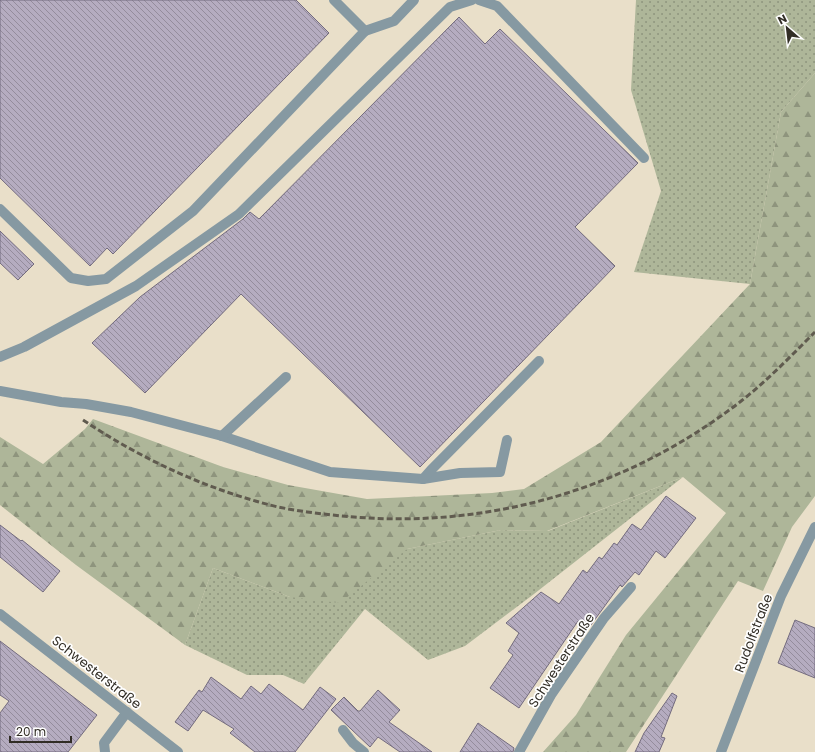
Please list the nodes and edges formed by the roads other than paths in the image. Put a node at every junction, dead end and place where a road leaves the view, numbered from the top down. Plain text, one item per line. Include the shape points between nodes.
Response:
1 (334, 0) edge
2 (414, 0) edge
3 (472, 0) edge
4 (479, 0) edge
5 (365, 31) junction
6 (644, 158) dead end
7 (0, 208) edge
8 (0, 357) edge
9 (539, 361) dead end
10 (286, 378) dead end
11 (0, 391) edge
12 (222, 436) junction
13 (507, 440) dead end
14 (423, 479) junction
15 (815, 527) edge
16 (631, 587) dead end
17 (0, 614) edge
18 (127, 712) junction
19 (342, 730) dead end
20 (105, 752) edge
21 (178, 752) edge
22 (364, 752) edge
23 (519, 752) edge
24 (721, 752) edge

1 - 5 street
2 - 5 street via 394,20
3 - 8 street via 450,7 239,214 136,286 24,347
4 - 6 street via 497,6
5 - 7 street via 193,211 106,279 88,281 71,278
9 - 14 street
10 - 12 street
11 - 12 street via 131,412
12 - 14 street via 330,472
13 - 14 street via 500,472 460,472
15 - 24 street, Rudolfstraße via 781,596
16 - 23 street, Schwesterstraße via 604,618 560,682
17 - 18 street, Schwesterstraße
18 - 20 street via 104,743
18 - 21 street, Schwesterstraße
19 - 22 street

